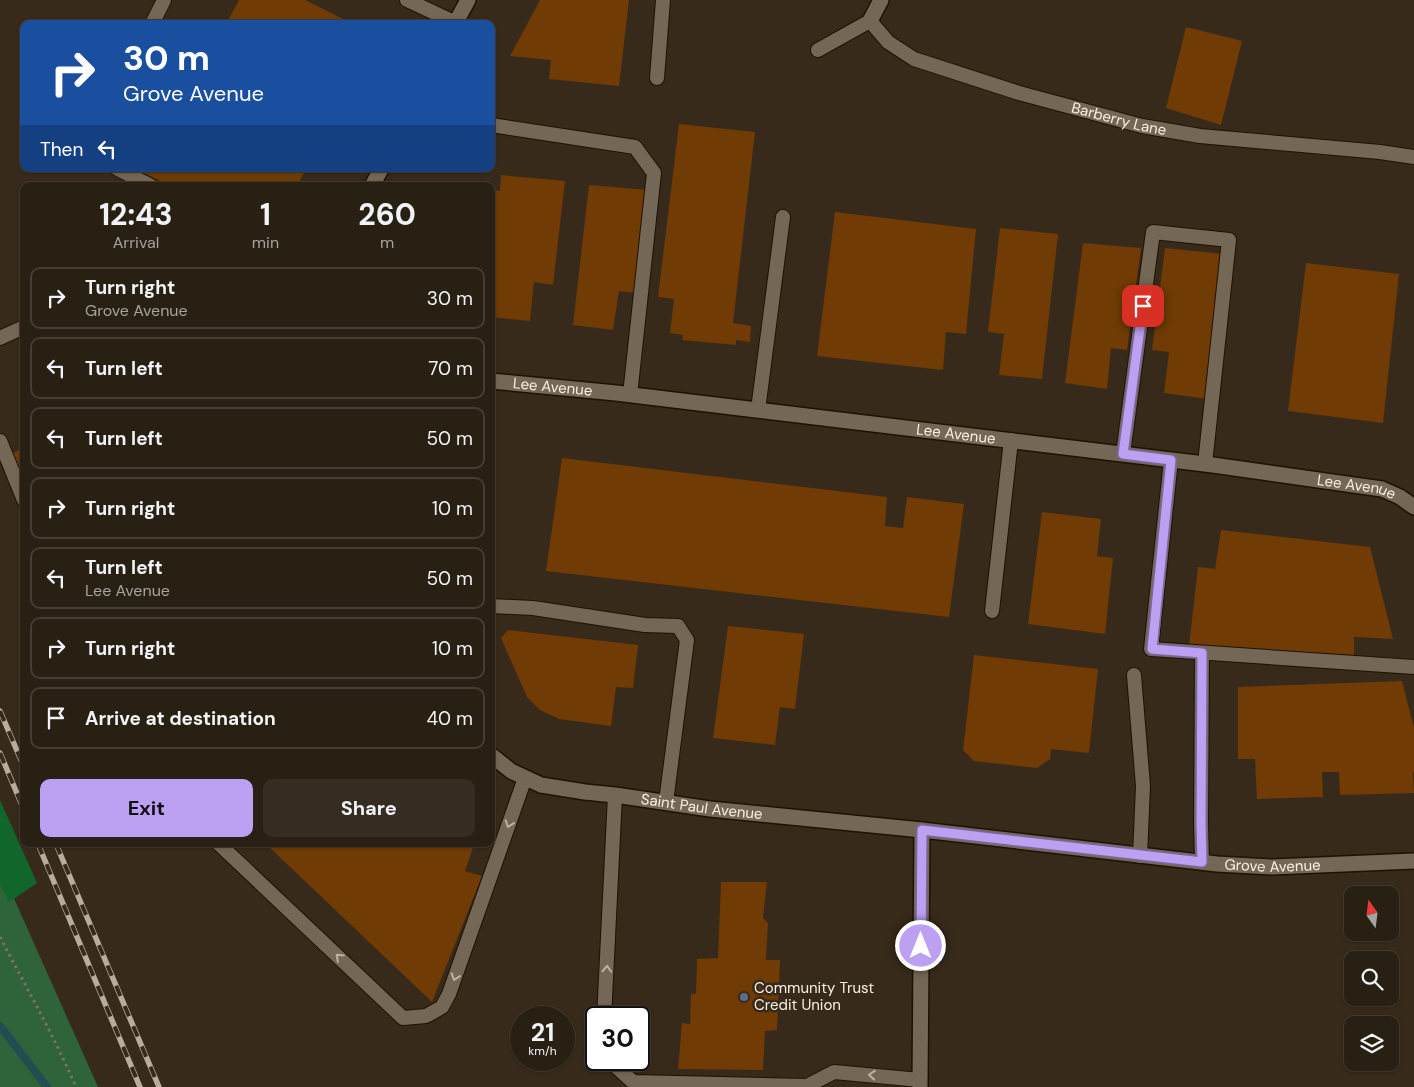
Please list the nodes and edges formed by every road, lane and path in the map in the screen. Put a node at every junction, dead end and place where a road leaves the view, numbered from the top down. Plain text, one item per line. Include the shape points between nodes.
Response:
1 (164, 0) edge
2 (407, 0) edge
3 (468, 0) edge
4 (663, 0) edge
5 (881, 0) edge
6 (154, 20) edge
7 (448, 20) edge
8 (458, 20) edge
9 (870, 21) junction
10 (818, 50) dead end
11 (656, 78) dead end
12 (495, 126) edge
13 (1414, 157) edge
14 (124, 172) edge
15 (143, 182) edge
16 (783, 217) dead end
17 (20, 329) edge
18 (0, 338) edge
19 (495, 381) edge
20 (630, 395) junction
21 (758, 410) junction
22 (1011, 440) junction
23 (0, 441) edge
24 (1123, 454) junction
25 (1171, 460) junction
26 (1205, 464) junction
27 (20, 490) edge
28 (1414, 507) edge
29 (495, 606) edge
30 (992, 611) dead end
31 (1202, 653) junction
32 (1414, 668) edge
33 (1134, 674) dead end
34 (495, 758) edge
35 (524, 778) junction
36 (615, 794) junction
37 (666, 802) junction
38 (922, 830) junction
39 (222, 847) edge
40 (1140, 856) junction
41 (1414, 861) edge
42 (1202, 862) junction
43 (0, 937) edge
44 (605, 1006) edge
45 (621, 1071) edge
46 (920, 1083) edge
47 (76, 1087) edge

1 - 6 lane
2 - 7 lane
3 - 8 street
4 - 11 lane
5 - 9 street
9 - 10 lane
9 - 13 lane, Barberry Lane via 888,42 914,59 1019,93 1142,126 1200,136
12 - 20 lane via 635,147 654,173
14 - 15 lane
16 - 21 lane
17 - 18 lane
19 - 20 street, Lee Avenue
20 - 21 street, Lee Avenue
21 - 22 street, Lee Avenue
22 - 24 street, Lee Avenue
22 - 30 lane
23 - 27 lane
24 - 25 street, Lee Avenue
24 - 26 lane via 1153,232 1230,240
25 - 26 street, Lee Avenue
25 - 31 lane via 1152,649
26 - 28 street, Lee Avenue via 1382,489 1400,496
29 - 37 lane via 532,608 645,625 678,626 687,640
31 - 32 lane
31 - 42 lane
33 - 40 lane via 1143,786
34 - 35 street, Saint Paul Avenue
35 - 36 street, Saint Paul Avenue via 541,785
35 -> 39 lane via 449,994 442,1007 426,1016 403,1018
36 - 37 street, Saint Paul Avenue
44 -> 36 lane
37 - 38 street, Saint Paul Avenue
38 - 40 street, Grove Avenue
38 - 46 street
40 - 42 street, Grove Avenue
41 - 42 street, Grove Avenue via 1272,867
43 - 47 path
46 -> 45 lane via 834,1072 807,1086 633,1082

